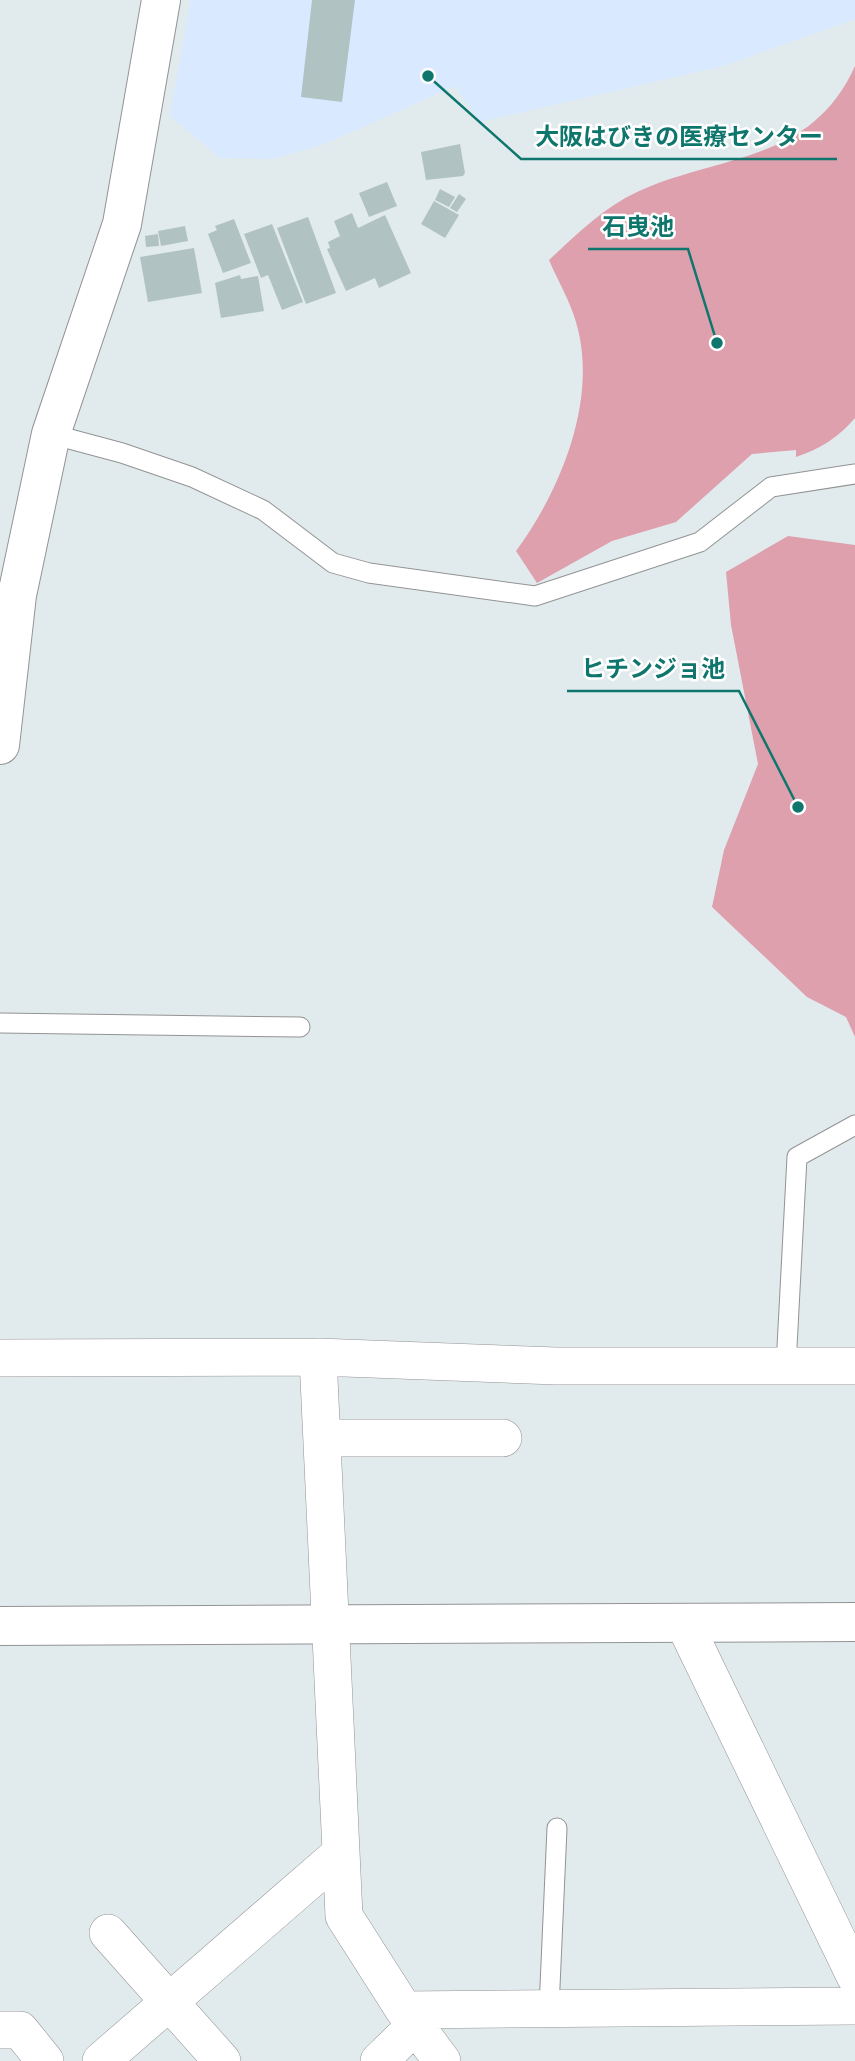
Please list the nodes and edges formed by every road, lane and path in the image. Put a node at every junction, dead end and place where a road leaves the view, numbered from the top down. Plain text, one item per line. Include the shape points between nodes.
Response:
1 (162, 0) edge
2 (51, 434) junction
3 (855, 474) edge
4 (8, 596) edge
5 (0, 745) edge
6 (0, 1023) edge
7 (300, 1027) dead end
8 (855, 1125) edge
9 (318, 1357) junction
10 (0, 1358) edge
11 (786, 1366) junction
12 (855, 1366) edge
13 (322, 1438) junction
14 (503, 1438) dead end
15 (855, 1622) edge
16 (684, 1623) junction
17 (331, 1625) junction
18 (0, 1626) edge
19 (557, 1828) dead end
20 (341, 1853) junction
21 (108, 1933) dead end
22 (855, 1976) edge
23 (170, 2001) junction
24 (855, 2006) edge
25 (549, 2009) junction
26 (410, 2018) junction
27 (0, 2030) edge
28 (46, 2061) edge
29 (101, 2061) edge
30 (222, 2061) edge
31 (379, 2061) edge
32 (442, 2061) edge

1 - 2 street via 122,223
2 - 3 lane via 204,482 263,510 333,563 369,573 536,596 700,542 771,487
2 - 4 street
4 - 5 street
6 - 7 lane
8 - 11 lane via 797,1157
9 - 10 street
9 - 11 street via 556,1366
9 - 13 street
11 - 12 street
13 - 14 street
13 - 17 street
15 - 16 street
16 - 17 street
16 - 22 street
17 - 18 street
17 - 20 street
19 - 25 lane
20 - 23 street
20 - 26 street via 344,1916
21 - 23 street
23 - 29 street
23 - 30 street
24 - 25 street
25 - 26 street
26 - 31 street
26 - 32 street
27 - 28 street via 20,2030

